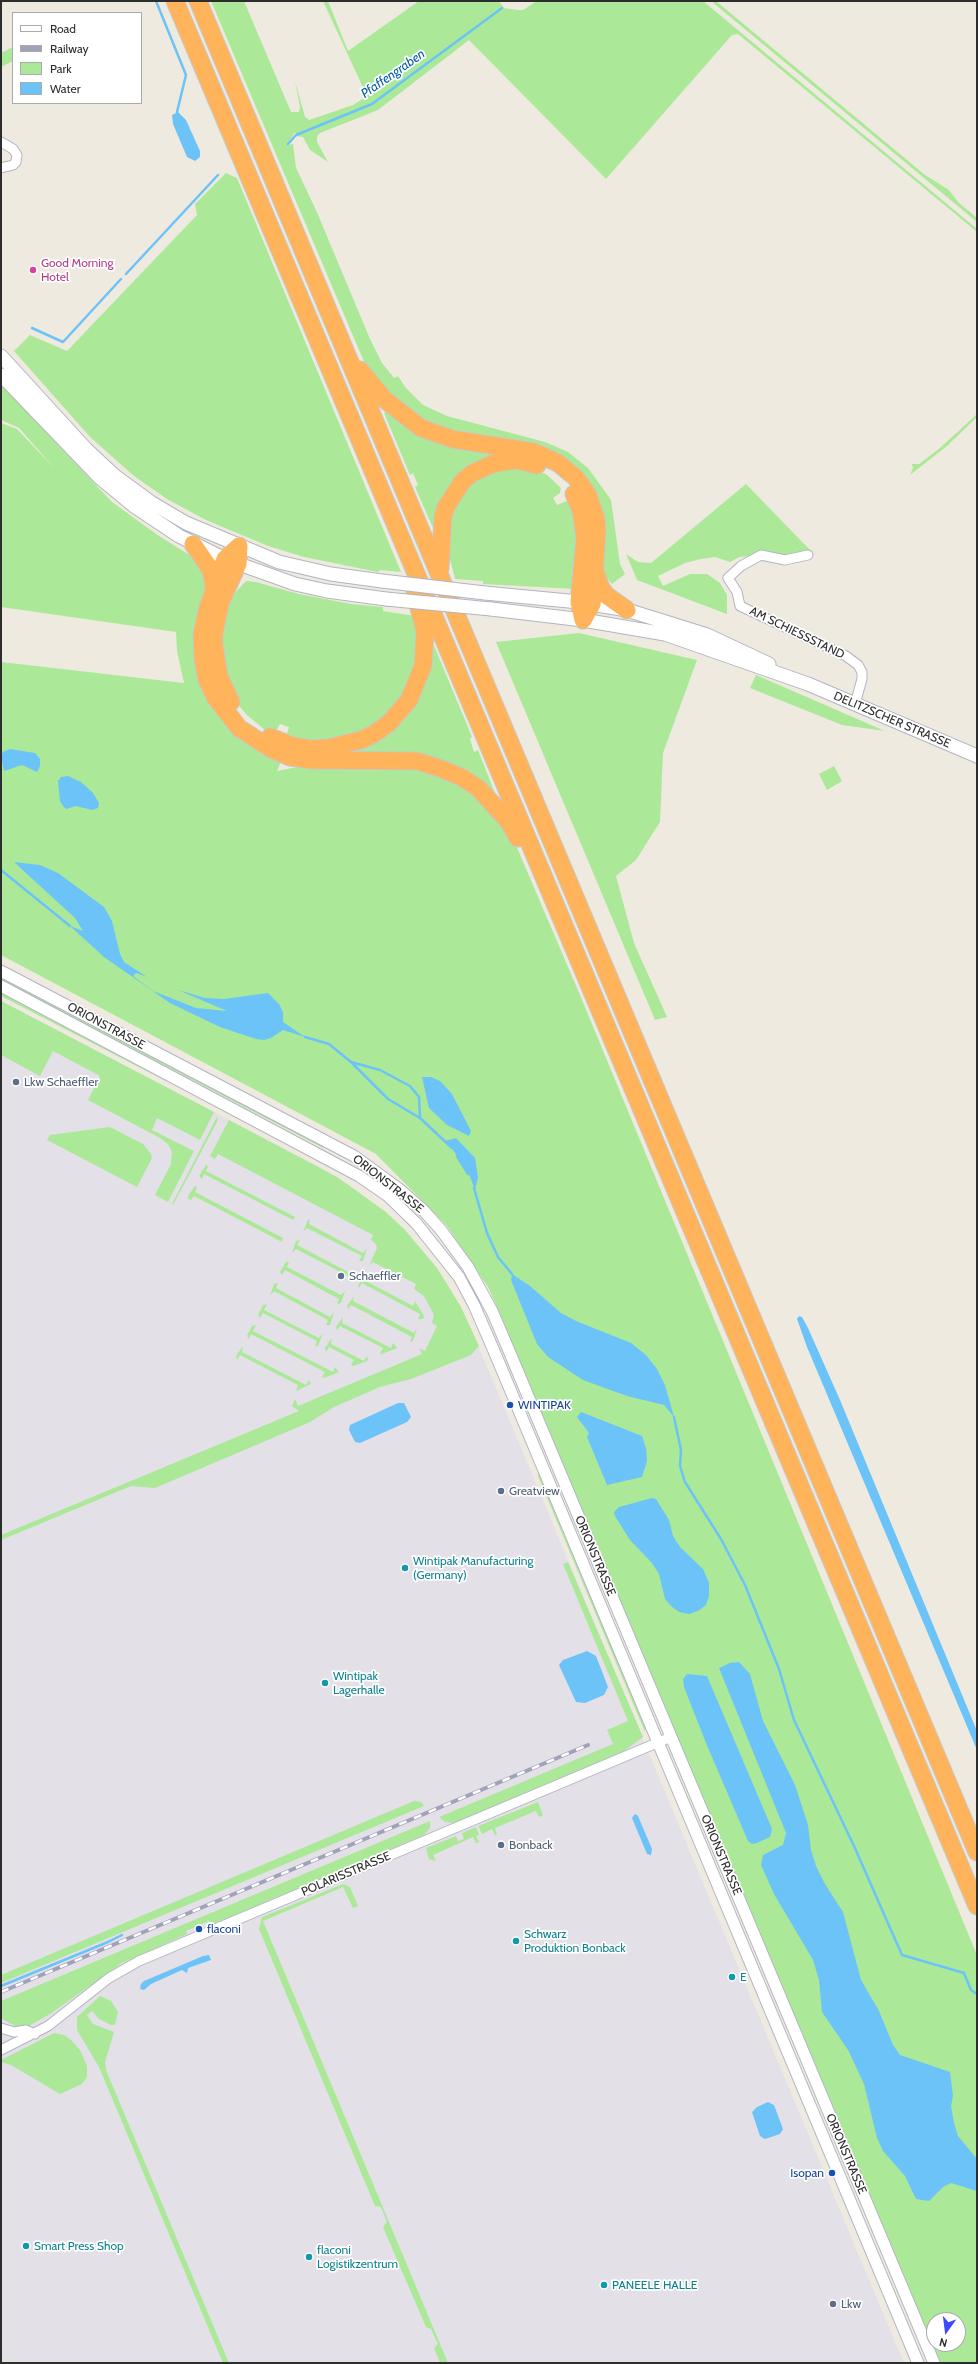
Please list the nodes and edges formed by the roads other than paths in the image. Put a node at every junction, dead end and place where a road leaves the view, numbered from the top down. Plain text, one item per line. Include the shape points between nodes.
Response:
1 (175, 1) edge
2 (198, 1) edge
3 (1, 142) edge
4 (1, 168) edge
5 (343, 346) junction
6 (1, 356) edge
7 (1, 375) edge
8 (401, 536) junction
9 (193, 544) junction
10 (239, 546) junction
11 (808, 555) dead end
12 (231, 562) junction
13 (596, 574) junction
14 (440, 576) junction
15 (214, 588) junction
16 (585, 603) junction
17 (627, 610) junction
18 (583, 620) junction
19 (808, 684) junction
20 (855, 704) junction
21 (977, 756) edge
22 (554, 902) junction
23 (1, 972) edge
24 (1, 986) edge
25 (671, 1737) junction
26 (658, 1742) junction
27 (977, 1852) edge
28 (977, 1906) edge
29 (1, 2028) edge
30 (35, 2034) junction
31 (2, 2048) edge
32 (918, 2363) edge
33 (934, 2363) edge

1 - 8 highway
2 - 5 highway
3 - 4 street via 13,149 17,155 13,165
5 - 13 highway via 384,399 422,428 452,439 534,452 568,470 588,496 596,519
5 - 14 highway
6 - 10 main road via 86,449 116,476 152,503 186,523
7 - 9 main road via 100,478 134,506
8 - 12 highway via 425,631 423,666 409,700 400,711 374,734 345,746 311,749 274,739 251,725 230,701 223,689 216,664 214,633
8 - 22 highway
9 - 12 main road
9 - 15 highway via 211,570
10 - 12 highway
10 - 16 main road, bridge via 265,557 307,569 382,581
11 - 20 street, AM SCHIESSSTAND via 785,560 761,555 741,566 728,578 737,592 740,606 846,656 858,665 862,679
12 - 15 highway
12 - 18 main road, bridge via 295,584 327,591
13 - 16 highway
13 - 17 highway via 606,595
14 - 16 highway via 443,517 455,492 471,474 492,464 516,460 552,472 568,484 576,497 585,538
14 - 27 highway
15 - 22 highway via 202,634 202,659 207,680 215,696 239,728 271,749 290,757 417,761 463,778 483,793 509,822
16 - 17 main road
16 - 18 highway
17 - 19 main road via 707,635
18 - 19 main road via 665,634
19 - 20 main road, DELITZSCHER STRASSE
20 - 21 main road, DELITZSCHER STRASSE
22 - 28 highway
23 - 25 street, ORIONSTRASSE via 354,1156 399,1189 441,1230 468,1267 492,1311
24 - 26 street, ORIONSTRASSE via 334,1160 374,1186 416,1223 442,1253 474,1305
25 - 26 street, POLARISSTRASSE
25 - 33 street, ORIONSTRASSE
26 - 30 street, POLARISSTRASSE via 138,1961 109,1978 60,2018
26 - 32 street, ORIONSTRASSE
29 - 30 street via 14,2032 26,2030
30 - 31 street, POLARISSTRASSE

